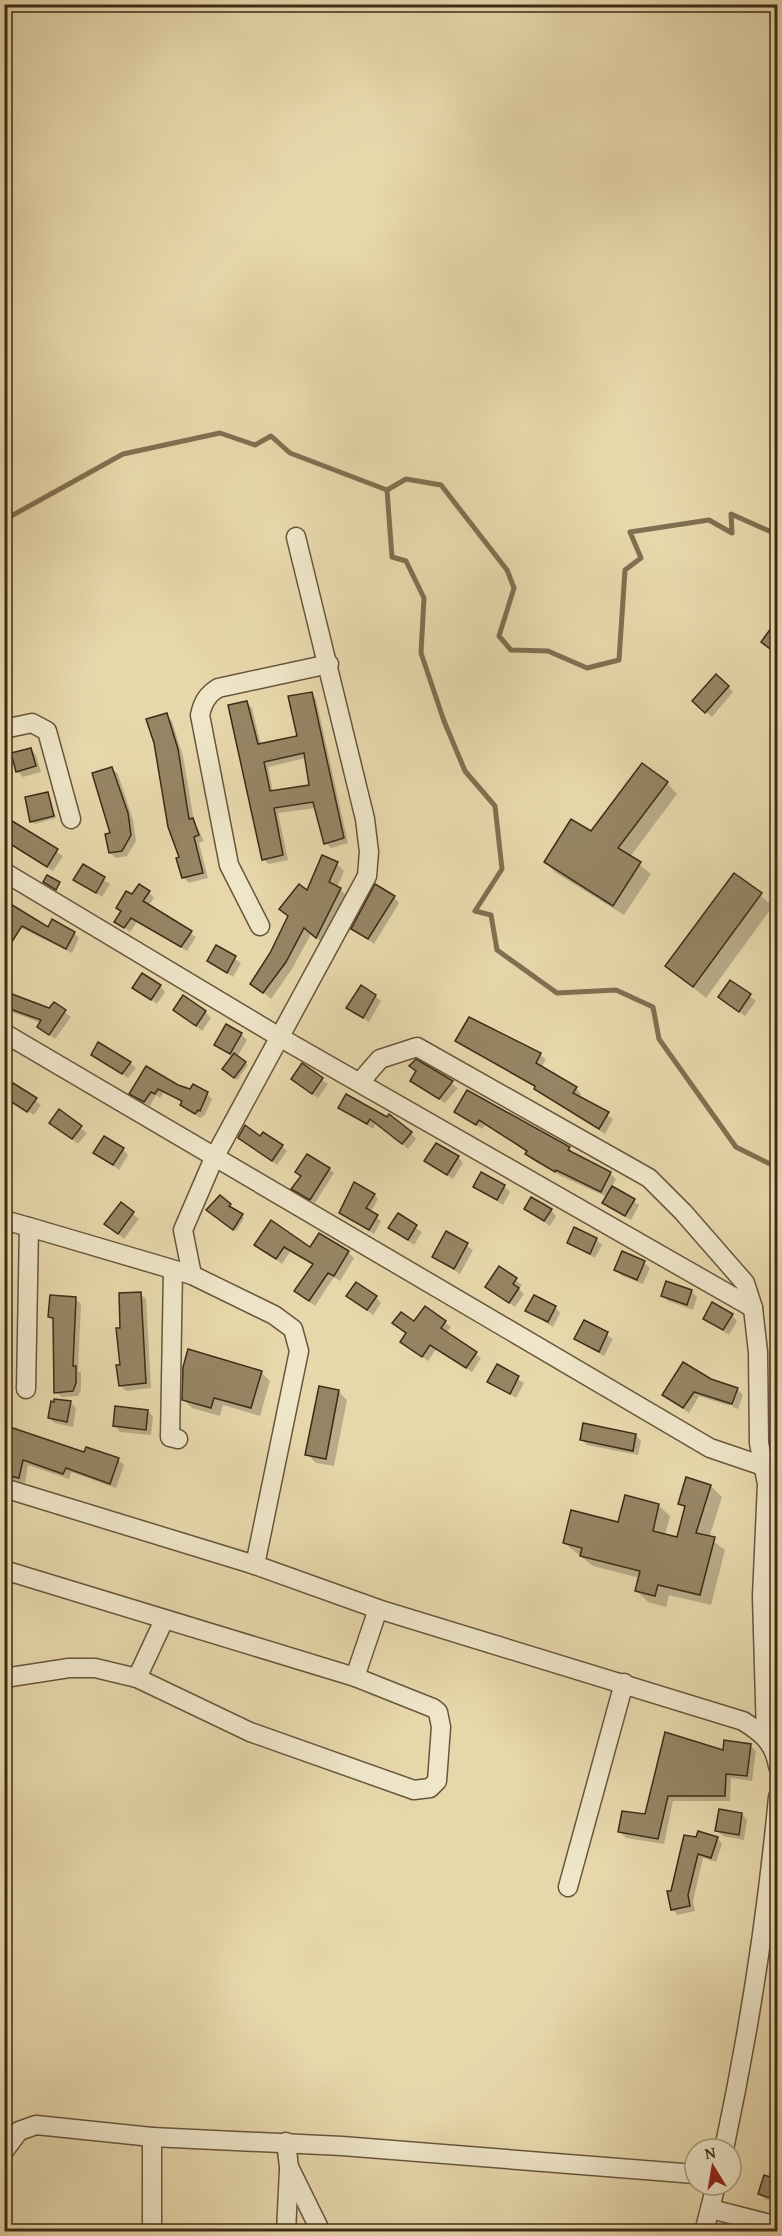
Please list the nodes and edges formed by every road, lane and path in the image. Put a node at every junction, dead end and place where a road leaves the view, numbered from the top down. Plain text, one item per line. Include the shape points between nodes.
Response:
1 (296, 537) dead end
2 (330, 664) junction
3 (4, 729) edge
4 (72, 819) dead end
5 (4, 872) edge
6 (260, 926) dead end
7 (4, 1033) edge
8 (281, 1038) junction
9 (360, 1083) junction
10 (214, 1158) junction
11 (4, 1220) edge
12 (28, 1227) junction
13 (173, 1270) junction
14 (192, 1275) junction
15 (753, 1308) junction
16 (26, 1389) dead end
17 (177, 1439) dead end
18 (763, 1466) junction
19 (4, 1488) edge
20 (255, 1565) junction
21 (4, 1570) edge
22 (378, 1609) junction
23 (164, 1620) junction
24 (355, 1677) junction
25 (4, 1678) edge
26 (137, 1678) junction
27 (624, 1683) junction
28 (766, 1737) junction
29 (777, 1766) edge
30 (777, 1797) edge
31 (568, 1887) dead end
32 (773, 1904) edge
33 (152, 2137) junction
34 (727, 2137) edge
35 (286, 2142) junction
36 (4, 2151) edge
37 (289, 2167) junction
38 (683, 2173) edge
39 (714, 2197) edge
40 (711, 2209) junction
41 (777, 2226) edge
42 (152, 2232) edge
43 (286, 2232) edge
44 (321, 2232) edge
45 (704, 2232) edge

1 - 2 street
2 - 6 street via 218,688 203,703 200,715 229,865
2 - 8 street via 365,819 367,876
3 - 4 street via 32,723 47,731
5 - 8 street
7 - 10 street
8 - 9 street
8 - 10 street
9 - 15 street
9 - 15 street via 380,1059 417,1047 649,1178 745,1283
10 - 14 street via 183,1230
10 - 18 street via 710,1448
11 - 12 street
12 - 13 street
12 - 16 street
13 - 14 street
13 - 17 street via 170,1437
14 - 20 street via 274,1315 293,1329 298,1339 299,1351
15 - 18 street
18 - 28 street via 767,1484 762,1597
19 - 20 street
20 - 22 street
21 - 23 street
22 - 24 street
22 - 27 street
23 - 24 street
23 - 26 street
24 - 26 street via 438,1712 441,1727 434,1786 414,1790 250,1732
25 - 26 street via 69,1668 95,1668
27 - 28 street via 742,1720
27 - 31 street
28 - 29 street via 776,1754
30 - 32 street
32 - 34 street
33 - 35 street
33 - 36 street via 36,2125 19,2131
33 - 42 street
35 - 37 street
35 - 38 street
37 - 43 street
37 - 44 street
39 - 40 street
40 - 41 street
40 - 45 street

